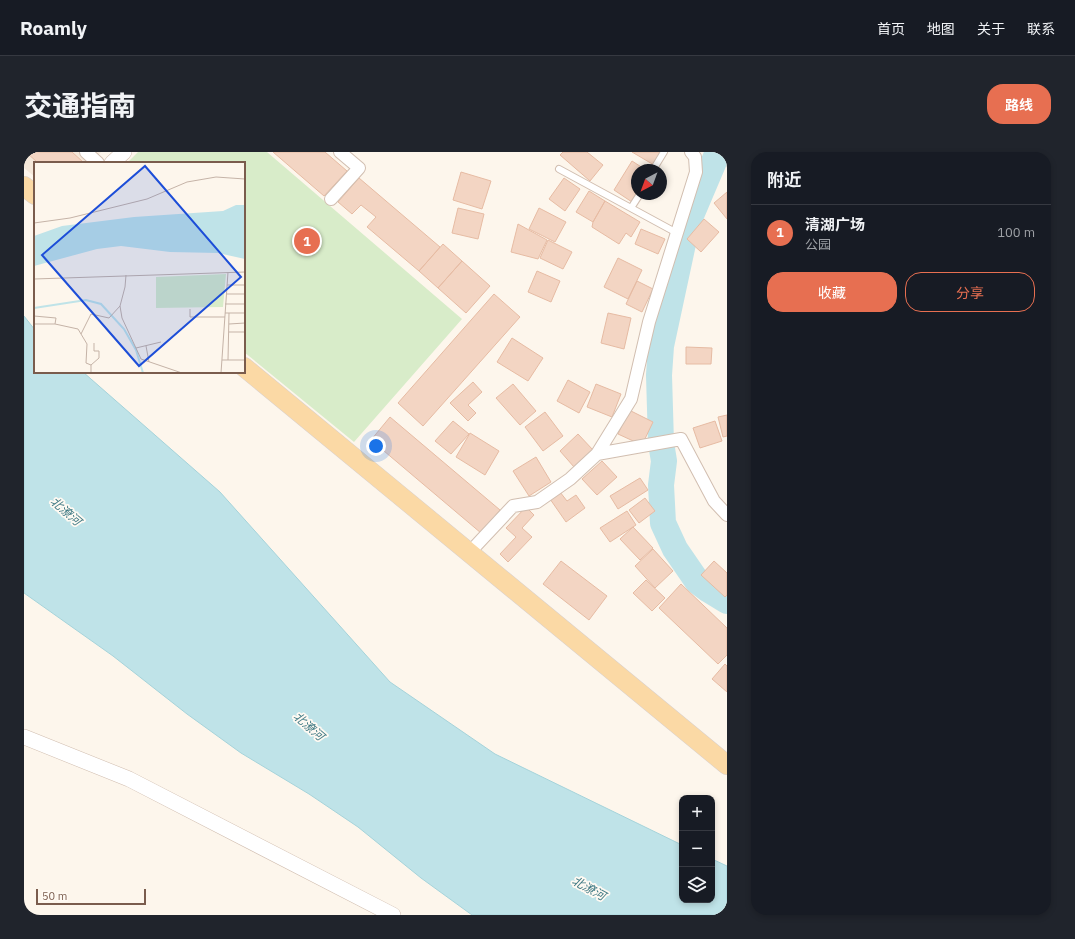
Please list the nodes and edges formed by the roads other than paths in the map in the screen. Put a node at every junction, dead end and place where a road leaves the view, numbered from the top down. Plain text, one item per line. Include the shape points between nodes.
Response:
1 (86, 152) edge
2 (124, 152) edge
3 (340, 152) edge
4 (664, 152) edge
5 (691, 152) edge
6 (97, 162) edge
7 (113, 162) edge
8 (657, 164) edge
9 (559, 169) dead end
10 (24, 186) edge
11 (34, 194) edge
12 (331, 199) dead end
13 (637, 200) edge
14 (632, 208) junction
15 (677, 233) junction
16 (245, 368) edge
17 (597, 454) junction
18 (727, 515) edge
19 (470, 553) junction
20 (24, 737) edge
21 (727, 765) edge
22 (393, 915) edge

1 - 6 street
2 - 7 street
3 - 12 street via 359,168
4 - 8 lane
5 - 15 street via 696,156 696,172
9 - 14 lane
10 - 11 main road
13 - 14 lane
14 - 15 lane
15 - 17 street via 649,322 631,399
16 - 19 main road
17 - 18 street via 681,439 714,501
17 - 19 street via 570,479 537,502 512,506
19 - 21 main road
20 - 22 street via 129,779

